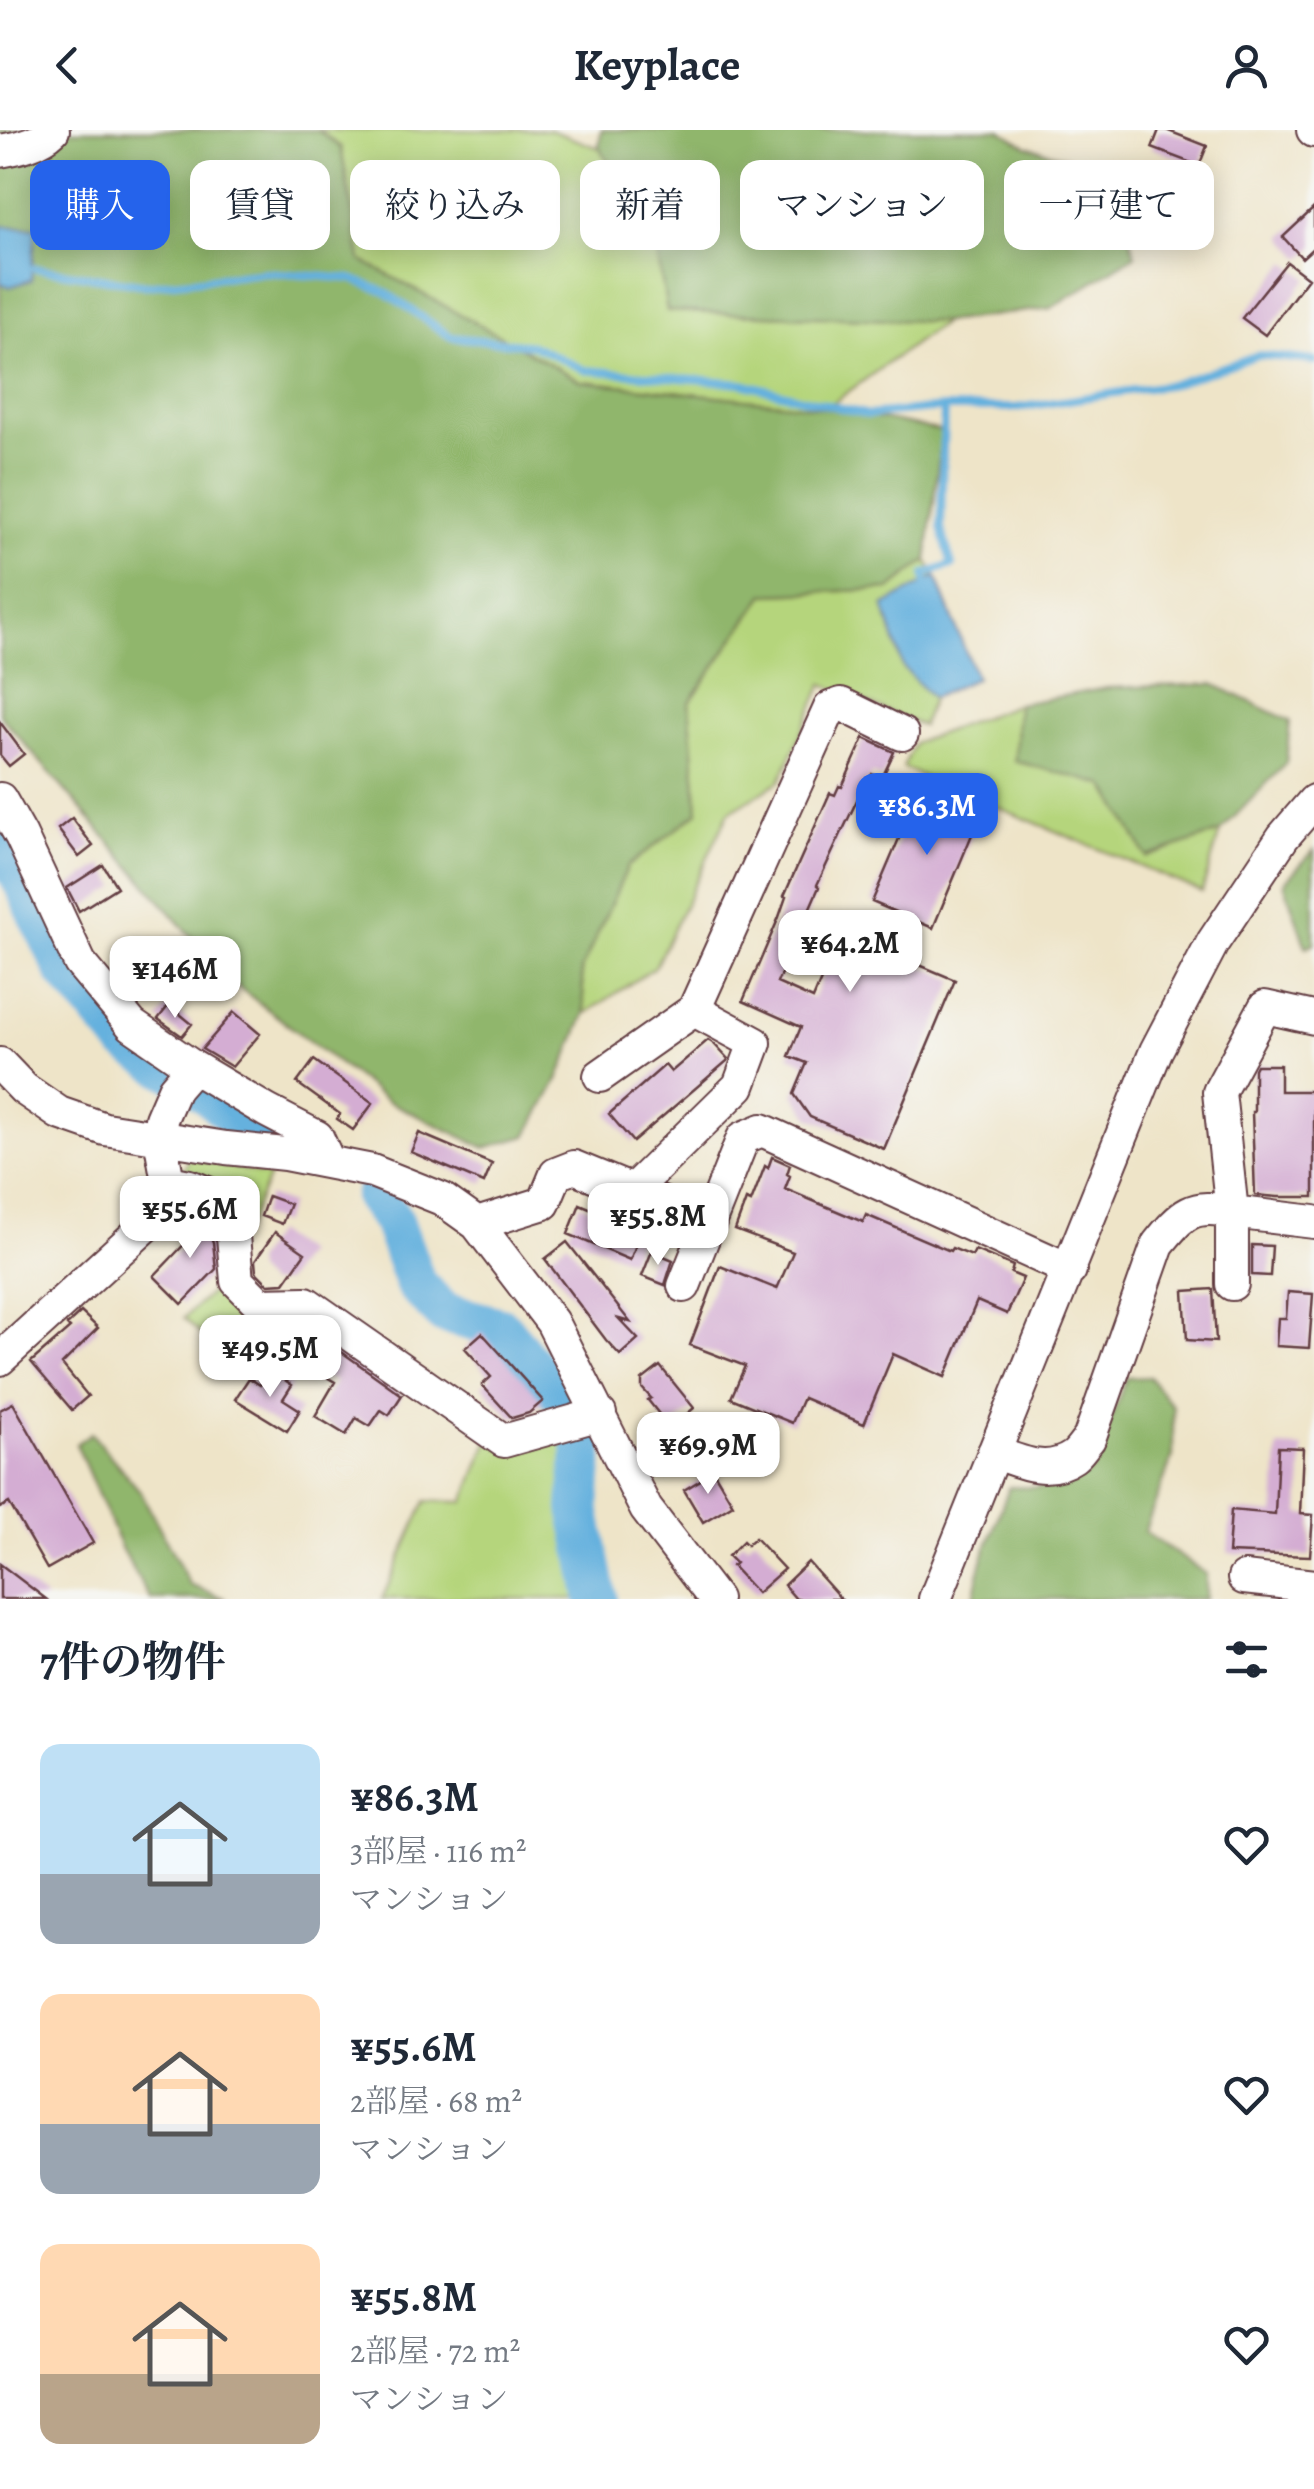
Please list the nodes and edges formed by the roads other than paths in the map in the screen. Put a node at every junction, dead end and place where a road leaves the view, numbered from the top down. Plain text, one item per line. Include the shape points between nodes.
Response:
1 (53, 130) edge
2 (0, 151) edge
3 (902, 734) dead end
4 (0, 798) edge
5 (1314, 801) edge
6 (694, 1010) junction
7 (1314, 1018) edge
8 (0, 1064) edge
9 (600, 1076) dead end
10 (184, 1078) junction
11 (160, 1138) junction
12 (328, 1161) junction
13 (168, 1182) junction
14 (632, 1190) junction
15 (1232, 1212) junction
16 (1314, 1222) edge
17 (710, 1223) junction
18 (477, 1224) junction
19 (1070, 1270) junction
20 (1232, 1284) dead end
21 (684, 1286) dead end
22 (0, 1359) edge
23 (588, 1418) junction
24 (994, 1452) junction
25 (1244, 1578) dead end
26 (1314, 1586) edge
27 (715, 1599) edge
28 (935, 1599) edge

1 - 2 street
3 - 6 street via 841,704 830,708
4 - 10 street via 80,963
5 - 19 street via 1282,837 1213,942 1156,1051
6 - 9 street
6 - 14 street via 755,1044 738,1086
7 - 15 street via 1265,1007 1219,1092
8 - 11 street via 59,1113
10 - 11 street via 161,1119
10 - 12 street via 317,1137
11 - 12 street
11 - 13 street
12 - 18 street via 442,1199
13 - 22 street via 159,1214
13 - 23 street via 212,1195 233,1236 238,1281 260,1304 306,1304 504,1441
14 - 17 street
14 - 18 street via 574,1167 556,1174 544,1203
15 - 16 street
15 - 20 street
15 - 24 street via 1208,1206 1178,1219 1158,1244 1089,1438 1073,1457 1046,1467
17 - 19 street via 743,1138 762,1130
17 - 21 street
18 - 23 street via 552,1322
19 - 24 street
23 - 27 street
24 - 28 street
25 - 26 street

